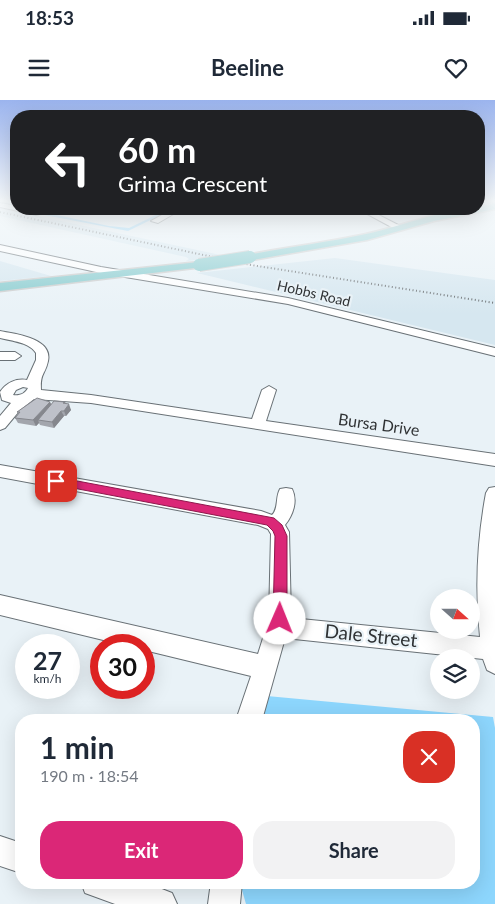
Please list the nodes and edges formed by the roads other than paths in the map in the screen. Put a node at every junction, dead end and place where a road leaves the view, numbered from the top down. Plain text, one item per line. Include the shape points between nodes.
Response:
1 (357, 239) edge
2 (1, 249) edge
3 (79, 266) junction
4 (125, 274) junction
5 (55, 282) junction
6 (0, 287) edge
7 (0, 334) edge
8 (24, 341) junction
9 (495, 352) edge
10 (0, 356) edge
11 (15, 356) dead end
12 (269, 390) dead end
13 (31, 391) junction
14 (6, 392) edge
15 (0, 414) edge
16 (258, 424) junction
17 (0, 425) edge
18 (495, 460) edge
19 (0, 471) edge
20 (286, 494) dead end
21 (494, 500) edge
22 (274, 524) junction
23 (0, 605) edge
24 (278, 627) junction
25 (494, 654) edge
26 (266, 668) junction
27 (251, 714) edge
28 (0, 851) edge
29 (15, 856) edge
30 (117, 889) edge
31 (226, 889) edge
32 (161, 904) edge
33 (224, 904) edge

1 - 4 main road, bridge
2 - 3 street, Hobbs Road
3 - 4 street, Hobbs Road
3 - 5 main road via 77,274
4 - 5 main road
4 - 9 street, Hobbs Road via 288,301
5 - 6 main road
7 - 8 street
8 - 13 street via 36,344 43,353 33,376
8 - 14 street via 32,348 35,357 31,368
10 - 11 street
12 - 16 street
13 - 14 street, Bursa Drive via 26,383
13 - 16 street, Bursa Drive
13 - 17 street
14 - 15 street
16 - 18 street, Bursa Drive
19 - 22 street via 261,518
20 - 22 street via 286,511
21 - 25 street via 487,547 486,586
22 - 24 street via 281,536
23 - 26 street
24 - 25 street, Dale Street via 468,645
24 - 26 street
26 - 27 street
28 - 29 street
30 - 32 street
31 - 33 street

